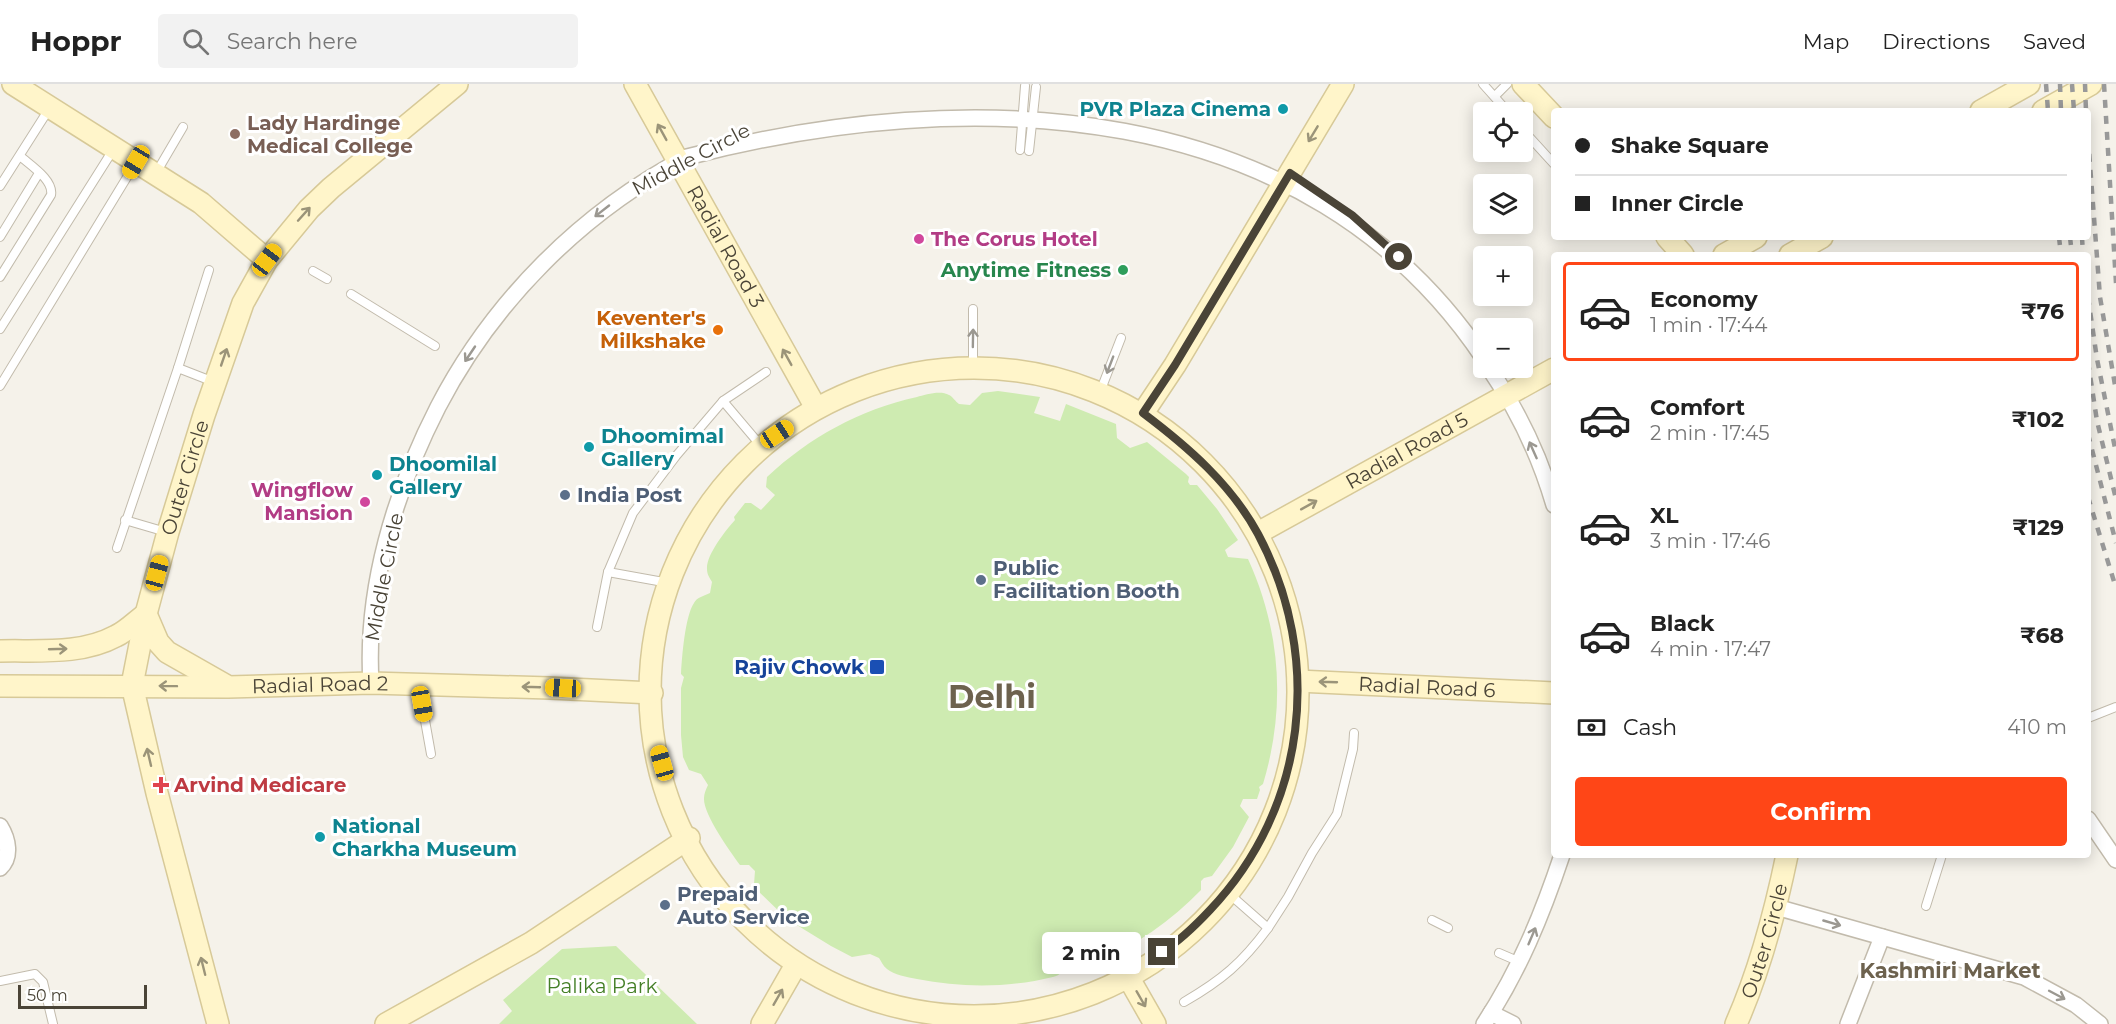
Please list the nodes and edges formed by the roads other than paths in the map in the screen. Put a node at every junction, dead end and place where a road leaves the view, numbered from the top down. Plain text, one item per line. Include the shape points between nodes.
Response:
1 (12, 84) edge
2 (457, 84) edge
3 (635, 84) edge
4 (1343, 84) edge
5 (1483, 84) edge
6 (1507, 84) edge
7 (1523, 84) edge
8 (2091, 84) edge
9 (1006, 85) edge
10 (2025, 86) edge
11 (1031, 87) junction
12 (1054, 90) dead end
13 (1495, 96) junction
14 (1500, 102) edge
15 (50, 108) junction
16 (1986, 108) edge
17 (2031, 108) edge
18 (2048, 108) edge
19 (1551, 114) edge
20 (183, 127) dead end
21 (747, 128) dead end
22 (1533, 141) edge
23 (114, 149) junction
24 (1020, 150) dead end
25 (1029, 151) dead end
26 (20, 156) junction
27 (678, 161) junction
28 (1551, 161) edge
29 (136, 162) junction
30 (1282, 168) junction
31 (39, 173) junction
32 (155, 174) junction
33 (0, 186) edge
34 (0, 237) edge
35 (1670, 240) edge
36 (1751, 240) edge
37 (1817, 240) edge
38 (1680, 252) edge
39 (1729, 252) edge
40 (1795, 252) edge
41 (267, 260) junction
42 (209, 270) dead end
43 (314, 270) dead end
44 (0, 278) edge
45 (327, 279) dead end
46 (351, 294) dead end
47 (973, 309) dead end
48 (0, 329) edge
49 (1121, 338) dead end
50 (1473, 344) edge
51 (435, 346) dead end
52 (973, 367) junction
53 (178, 368) junction
54 (1551, 371) edge
55 (766, 372) dead end
56 (1496, 378) edge
57 (216, 382) junction
58 (0, 386) edge
59 (1100, 392) junction
60 (1506, 394) junction
61 (723, 400) junction
62 (816, 408) junction
63 (1143, 413) junction
64 (762, 447) junction
65 (1551, 497) edge
66 (126, 520) junction
67 (168, 532) junction
68 (1258, 533) junction
69 (117, 548) dead end
70 (609, 572) junction
71 (669, 583) junction
72 (146, 614) junction
73 (597, 627) dead end
74 (0, 651) edge
75 (1298, 681) junction
76 (371, 683) junction
77 (418, 684) junction
78 (132, 686) junction
79 (0, 687) edge
80 (228, 687) junction
81 (652, 693) junction
82 (1551, 693) edge
83 (2116, 707) edge
84 (2091, 717) edge
85 (1354, 733) dead end
86 (431, 754) dead end
87 (2091, 823) edge
88 (2, 831) edge
89 (689, 838) junction
90 (1561, 858) edge
91 (1786, 858) edge
92 (1941, 858) edge
93 (2116, 860) edge
94 (0, 868) edge
95 (1227, 892) junction
96 (1926, 906) dead end
97 (1776, 907) junction
98 (1432, 920) dead end
99 (1268, 928) junction
100 (1448, 928) dead end
101 (1882, 937) junction
102 (1499, 952) dead end
103 (1520, 962) junction
104 (793, 970) junction
105 (1127, 975) junction
106 (0, 981) edge
107 (1184, 1002) dead end
108 (1488, 1018) edge
109 (218, 1023) edge
110 (53, 1024) edge
111 (387, 1024) edge
112 (762, 1024) edge
113 (1155, 1024) edge
114 (1513, 1024) edge
115 (1736, 1024) edge
116 (1848, 1024) edge
117 (2100, 1024) edge

1 - 15 street
41 -> 2 street, Outer Circle via 331,188
27 -> 3 street, Radial Road 3
4 -> 30 street
5 - 13 lane
6 - 13 lane
7 - 19 street
8 - 18 street
9 - 11 street
10 - 16 street
10 - 17 street
11 - 12 street
11 - 24 lane
11 - 25 lane
13 - 14 lane
15 - 23 street
15 - 26 lane
20 - 32 lane
21 - 27 street, Middle Circle
22 - 28 lane
23 - 29 street
23 - 48 lane
26 - 31 lane
26 - 33 lane
62 -> 27 street, Radial Road 3
27 -> 76 street, Middle Circle via 608,207 547,260 501,311 450,386 414,458 392,523 371,630
29 - 32 street
29 - 58 lane
30 - 50 street via 1352,215 1407,264
30 - 63 street via 1175,365
31 - 34 lane
31 - 44 lane via 51,186 51,195
32 - 41 street via 201,203
35 - 38 street
36 - 39 street
37 - 40 street
57 -> 41 street, Outer Circle via 243,303
42 - 53 lane
43 - 45 lane
46 - 51 lane
52 -> 47 lane
49 -> 59 lane
52 - 59 street via 1031,372
52 - 62 street via 883,380
53 - 57 lane
53 - 66 lane
54 - 60 street, Radial Road 5
55 - 61 lane
56 - 60 street
57 - 67 street, Outer Circle
59 - 63 street
65 -> 60 street
68 -> 60 street, Radial Road 5
61 - 64 lane
61 - 70 lane via 633,513
62 - 64 street
63 - 68 street via 1196,454 1240,505
64 - 71 street via 712,500 687,540
66 - 67 lane
66 - 69 lane
67 - 72 street, Outer Circle
68 - 75 street via 1287,605
70 - 71 lane
70 - 73 lane
71 - 81 street via 657,629
74 -> 72 street via 98,645 118,636
72 - 78 street, Outer Circle
72 - 80 street via 158,642 167,652
82 -> 75 street, Radial Road 6
75 - 95 street via 1296,731 1286,780 1265,834
76 - 77 street, Radial Road 2
76 - 80 street, Radial Road 2
81 -> 77 street, Radial Road 2
77 - 86 lane
78 - 79 street, Radial Road 2
80 -> 78 street, Radial Road 2
109 -> 78 street, Outer Circle
81 - 89 street via 656,744 672,801
83 - 84 lane
85 - 99 lane via 1337,814
87 - 93 street
88 - 94 street via 9,854
89 - 104 street via 722,896 756,937
89 - 111 street via 531,944
103 -> 90 street
91 - 97 street, Outer Circle
92 - 96 lane
95 - 99 lane
95 - 105 street via 1180,941
97 -> 101 street
97 - 115 street, Outer Circle
98 - 100 lane
99 - 107 lane via 1234,968
101 - 116 street
101 -> 117 street via 2024,977 2076,1005
102 - 103 lane
103 - 108 street
104 - 105 street via 888,1008 934,1016 995,1017 1039,1010 1084,996
112 -> 104 street
105 -> 113 street
106 - 110 lane via 35,974 44,982
108 - 114 street

